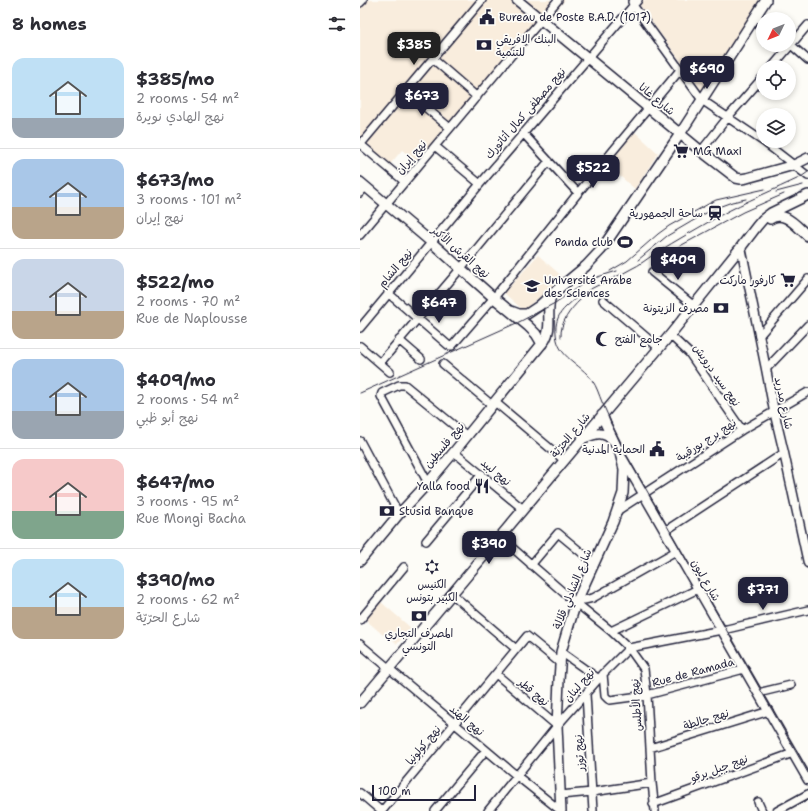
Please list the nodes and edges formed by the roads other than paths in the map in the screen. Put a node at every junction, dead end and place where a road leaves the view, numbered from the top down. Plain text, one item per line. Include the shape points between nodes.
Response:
1 (362, 0) edge
2 (482, 0) edge
3 (517, 0) edge
4 (558, 0) edge
5 (766, 0) edge
6 (634, 2) edge
7 (360, 3) edge
8 (762, 12) edge
9 (541, 20) junction
10 (756, 25) edge
11 (808, 25) edge
12 (796, 38) edge
13 (796, 49) edge
14 (784, 52) edge
15 (588, 58) junction
16 (433, 59) junction
17 (777, 60) edge
18 (808, 60) edge
19 (680, 70) junction
20 (756, 85) edge
21 (406, 91) junction
22 (477, 97) junction
23 (702, 100) junction
24 (648, 108) junction
25 (728, 117) junction
26 (450, 128) junction
27 (523, 133) junction
28 (680, 134) junction
29 (360, 144) edge
30 (435, 146) junction
31 (701, 151) junction
32 (808, 158) edge
33 (549, 162) junction
34 (794, 165) junction
35 (808, 176) edge
36 (404, 182) junction
37 (480, 184) junction
38 (362, 187) edge
39 (578, 193) junction
40 (808, 195) edge
41 (386, 204) junction
42 (360, 236) edge
43 (808, 236) edge
44 (749, 237) junction
45 (431, 242) junction
46 (742, 247) junction
47 (461, 268) junction
48 (652, 272) dead end
49 (808, 279) edge
50 (388, 293) junction
51 (552, 294) junction
52 (494, 298) junction
53 (603, 300) dead end
54 (694, 306) junction
55 (511, 311) junction
56 (418, 318) junction
57 (808, 325) edge
58 (360, 328) edge
59 (670, 335) junction
60 (759, 336) junction
61 (399, 340) junction
62 (543, 343) junction
63 (360, 346) edge
64 (659, 348) junction
65 (421, 359) dead end
66 (380, 363) junction
67 (443, 364) dead end
68 (766, 369) junction
69 (390, 372) dead end
70 (808, 392) edge
71 (494, 404) junction
72 (774, 411) junction
73 (602, 415) junction
74 (742, 430) junction
75 (467, 436) junction
76 (582, 438) junction
77 (360, 440) edge
78 (615, 443) junction
79 (454, 452) junction
80 (620, 453) junction
81 (784, 453) junction
82 (564, 460) junction
83 (482, 474) junction
84 (428, 483) junction
85 (643, 494) junction
86 (523, 509) junction
87 (617, 511) junction
88 (399, 514) junction
89 (665, 531) junction
90 (500, 536) junction
91 (426, 541) dead end
92 (676, 551) junction
93 (360, 561) edge
94 (594, 563) junction
95 (808, 563) edge
96 (532, 565) junction
97 (404, 567) dead end
98 (698, 589) junction
99 (452, 594) junction
100 (577, 601) junction
101 (808, 610) edge
102 (360, 620) edge
103 (722, 630) junction
104 (611, 631) junction
105 (360, 644) edge
106 (629, 648) junction
107 (516, 649) junction
108 (561, 652) junction
109 (561, 664) junction
110 (389, 668) junction
111 (744, 669) junction
112 (496, 674) junction
113 (601, 677) junction
114 (791, 685) dead end
115 (758, 693) junction
116 (586, 694) junction
117 (646, 695) junction
118 (360, 703) edge
119 (768, 711) junction
120 (455, 724) junction
121 (557, 726) junction
122 (650, 748) junction
123 (486, 750) junction
124 (793, 753) junction
125 (517, 776) junction
126 (808, 780) edge
127 (652, 783) junction
128 (592, 792) junction
129 (360, 793) edge
130 (560, 794) junction
131 (808, 794) edge
132 (758, 802) dead end
133 (654, 808) edge
134 (381, 811) edge
135 (435, 811) edge
136 (488, 811) edge
137 (561, 811) edge
138 (593, 811) edge
139 (762, 811) edge
140 (777, 811) edge

1 - 7 street
2 - 16 street
3 - 9 main road, شارع غانا
4 - 9 street, نهج إيران
5 - 8 main road
6 - 15 street, نهج مصطفى كمال أتاتورك
6 - 19 street
9 - 15 main road, شارع غانا
9 - 22 street, نهج إيران
10 - 23 main road
11 - 12 street
13 - 18 street
14 - 17 street
15 - 24 main road, شارع غانا
15 - 27 street, نهج مصطفى كمال أتاتورك
16 - 21 street
16 - 22 street
19 - 23 street
19 - 24 street
20 - 25 street
21 - 26 street
21 - 29 street
22 - 26 street, نهج إيران
23 - 25 street
23 - 28 main road
24 - 28 main road, شارع غانا
24 - 39 street
25 - 31 street
25 - 34 street
26 - 30 street, نهج إيران
27 - 33 street
27 - 37 street, نهج مصطفى كمال أتاتورك
28 - 31 main road, شارع غانا
28 - 51 main road via 601,250
29 - 36 street
30 - 36 street, نهج إيران
30 - 37 street
31 - 34 main road, شارع غانا via 736,178 741,179
32 - 34 main road, شارع غانا
33 - 39 street
33 - 47 street
34 - 35 street
36 - 41 street, نهج إيران
37 - 45 street, نهج مصطفى كمال أتاتورك
38 - 41 main road, نهج القرش الأكبر
39 - 52 street
40 - 44 main road, شارع الحرّيّة via 771,213
41 - 42 street, نهج إيران
41 - 45 main road, نهج القرش الأكبر
43 - 44 main road via 781,215 774,217
44 - 46 main road, شارع الحرّيّة
45 - 47 main road, نهج القرش الأكبر
45 - 50 street, نهج الشام
46 - 54 main road, شارع الحرّيّة
46 - 60 street, شارع مدريد
47 - 52 main road, نهج القرش الأكبر
47 - 56 street
48 - 54 street
49 - 60 street
50 - 56 street
50 - 58 street, نهج الشام
51 - 55 main road via 527,314
51 - 62 main road via 549,328
52 - 55 main road, نهج القرش الأكبر
52 - 56 street via 450,346
53 - 64 street
54 - 59 main road, شارع الحرّيّة
55 - 62 main road, نهج القرش الأكبر
56 - 61 street
57 - 68 street
59 - 64 main road, شارع الحرّيّة
59 - 74 street, نهج سيد درويش via 689,353
60 - 68 street, شارع مدريد
61 - 65 street
61 - 66 street
62 - 71 main road, نهج فلسطين
63 - 66 street
64 - 73 main road, شارع الحرّيّة
66 - 69 street
67 - 71 street
68 - 72 street, شارع مدريد
70 - 72 street, نهج برج بورقيبة
71 - 75 main road, نهج فلسطين
71 - 82 street
72 - 74 street, نهج برج بورقيبة
72 - 81 street, شارع مدريد
73 - 76 main road, شارع الحرّيّة
73 - 78 main road, شارع الشادلي قلالة
74 - 85 street, نهج برج بورقيبة
75 - 79 main road, نهج فلسطين
75 - 84 street via 405,385 382,393
76 - 78 main road via 602,434
76 - 82 main road, شارع الحرّيّة
77 - 88 street
78 - 80 main road, شارع الشادلي قلالة
79 - 83 street, نهج لبيد
79 - 84 main road, نهج فلسطين
80 - 85 street, شارع ليون
80 - 87 main road, شارع الشادلي قلالة via 624,475 623,493
81 - 89 street
81 - 95 street, شارع مدريد
82 - 86 main road, شارع الحرّيّة
83 - 86 street, نهج لبيد
83 - 91 street
84 - 88 main road, نهج فلسطين
85 - 87 street, نهج برج بورقيبة
85 - 89 street, شارع ليون
86 - 90 main road, شارع الحرّيّة
87 - 94 main road, شارع الشادلي قلالة
88 - 93 main road, نهج فلسطين
89 - 92 street, شارع ليون
90 - 96 street, نهج الأطلس
90 - 99 main road, شارع الحرّيّة
92 - 98 street, شارع ليون
92 - 100 street via 593,598
94 - 96 street via 558,533
94 - 100 main road, شارع الشادلي قلالة
96 - 100 street, نهج الأطلس
97 - 102 street
98 - 103 street, شارع ليون
98 - 104 street
99 - 107 street
99 - 110 main road, شارع الحرّيّة
100 - 104 street, نهج الأطلس
100 - 108 main road, شارع الشادلي قلالة
101 - 103 street
103 - 106 street
103 - 111 street, شارع ليون
104 - 106 street, نهج الأطلس
105 - 110 street, نهج الهند
106 - 113 street, نهج لبنان
106 - 117 street, نهج الأطلس via 644,669
107 - 109 street, نهج كولونيا via 527,636
107 - 112 street, نهج كولونيا
108 - 109 main road, شارع الشادلي قلالة
108 - 113 street
109 - 121 main road, شارع الشادلي قلالة
110 - 118 main road, شارع الحرّيّة
110 - 120 street, نهج الهند
111 - 115 street, شارع ليون
111 - 117 street, Rue de Ramada
112 - 120 street, نهج كولونيا
112 - 121 street, نهج قطر
113 - 116 street, نهج لبنان
113 - 117 street, Rue de Ramada via 608,699
114 - 115 street
115 - 119 street, شارع ليون
116 - 121 street, نهج لبنان
116 - 128 street, نهج توزر
117 - 122 street, نهج الأطلس
119 - 122 street, نهج جالطة
119 - 124 street, شارع ليون
120 - 123 street, نهج الهند
120 - 134 street, نهج كولونيا
121 - 125 street, نهج لبنان
121 - 130 main road, شارع الشادلي قلالة
122 - 127 street, نهج الأطلس
123 - 125 street, نهج الهند
123 - 135 street
124 - 126 street, شارع ليون
124 - 133 street, نهج جبل برقو
125 - 136 street, نهج لبنان
125 - 137 street, نهج الهند
127 - 128 street
127 - 133 street, نهج الأطلس
128 - 130 street
128 - 138 street, نهج توزر
129 - 134 street
130 - 137 main road, شارع الشادلي قلالة
131 - 140 street
132 - 139 street

